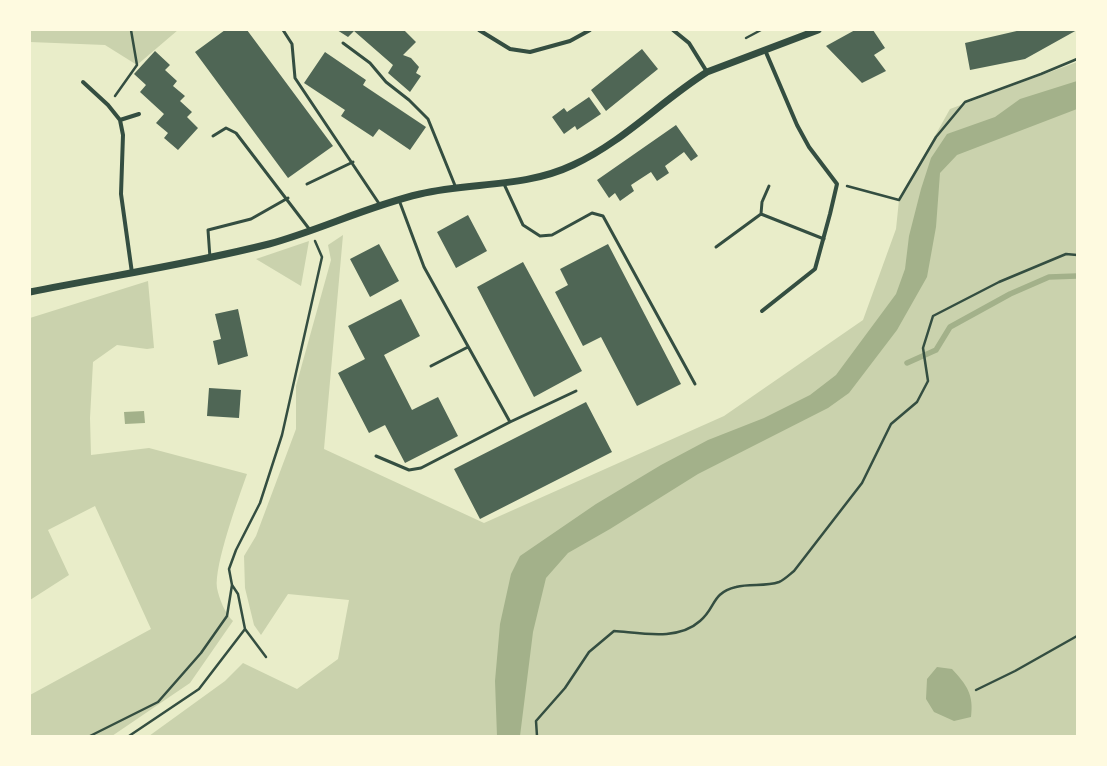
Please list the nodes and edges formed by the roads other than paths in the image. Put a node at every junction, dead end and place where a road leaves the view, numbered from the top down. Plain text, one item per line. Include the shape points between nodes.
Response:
1 (479, 30) edge
2 (590, 30) edge
3 (672, 30) edge
4 (818, 30) edge
5 (285, 31) edge
6 (343, 43) dead end
7 (765, 50) junction
8 (707, 72) junction
9 (83, 82) dead end
10 (139, 114) dead end
11 (120, 120) junction
12 (213, 136) dead end
13 (353, 162) junction
14 (306, 184) dead end
15 (504, 184) junction
16 (770, 186) dead end
17 (456, 188) junction
18 (288, 198) junction
19 (399, 200) junction
20 (380, 205) junction
21 (761, 214) junction
22 (311, 231) junction
23 (824, 238) junction
24 (716, 247) dead end
25 (210, 258) junction
26 (132, 273) junction
27 (30, 292) edge
28 (762, 311) dead end
29 (468, 347) junction
30 (431, 366) dead end
31 (695, 384) dead end
32 (576, 391) dead end
33 (510, 422) junction
34 (376, 456) dead end

1 - 2 street via 510,49 530,52 570,41
3 - 8 street via 689,43
4 - 7 street
5 - 13 lane via 292,44 295,78
6 - 17 lane via 370,63 386,82 428,119
7 - 8 street
7 - 23 street via 797,125 809,147 837,184
8 - 15 street via 626,133 589,157 550,174
9 - 11 street
10 - 11 street
11 - 26 street via 123,135 121,194
12 - 18 lane via 226,128 236,133
13 - 14 lane
13 - 20 lane
15 - 17 street
15 - 31 lane via 523,225 540,236 552,235 592,212 603,216
16 - 21 lane via 762,202
17 - 19 street
18 - 22 lane
18 - 25 lane via 252,218 208,230
19 - 20 street
19 - 29 lane via 424,267
20 - 22 street
21 - 23 lane
21 - 24 lane
22 - 25 street
23 - 28 street via 815,269
25 - 26 street
26 - 27 street
29 - 30 lane
29 - 33 lane
32 - 33 lane
33 - 34 lane via 421,468 409,470

